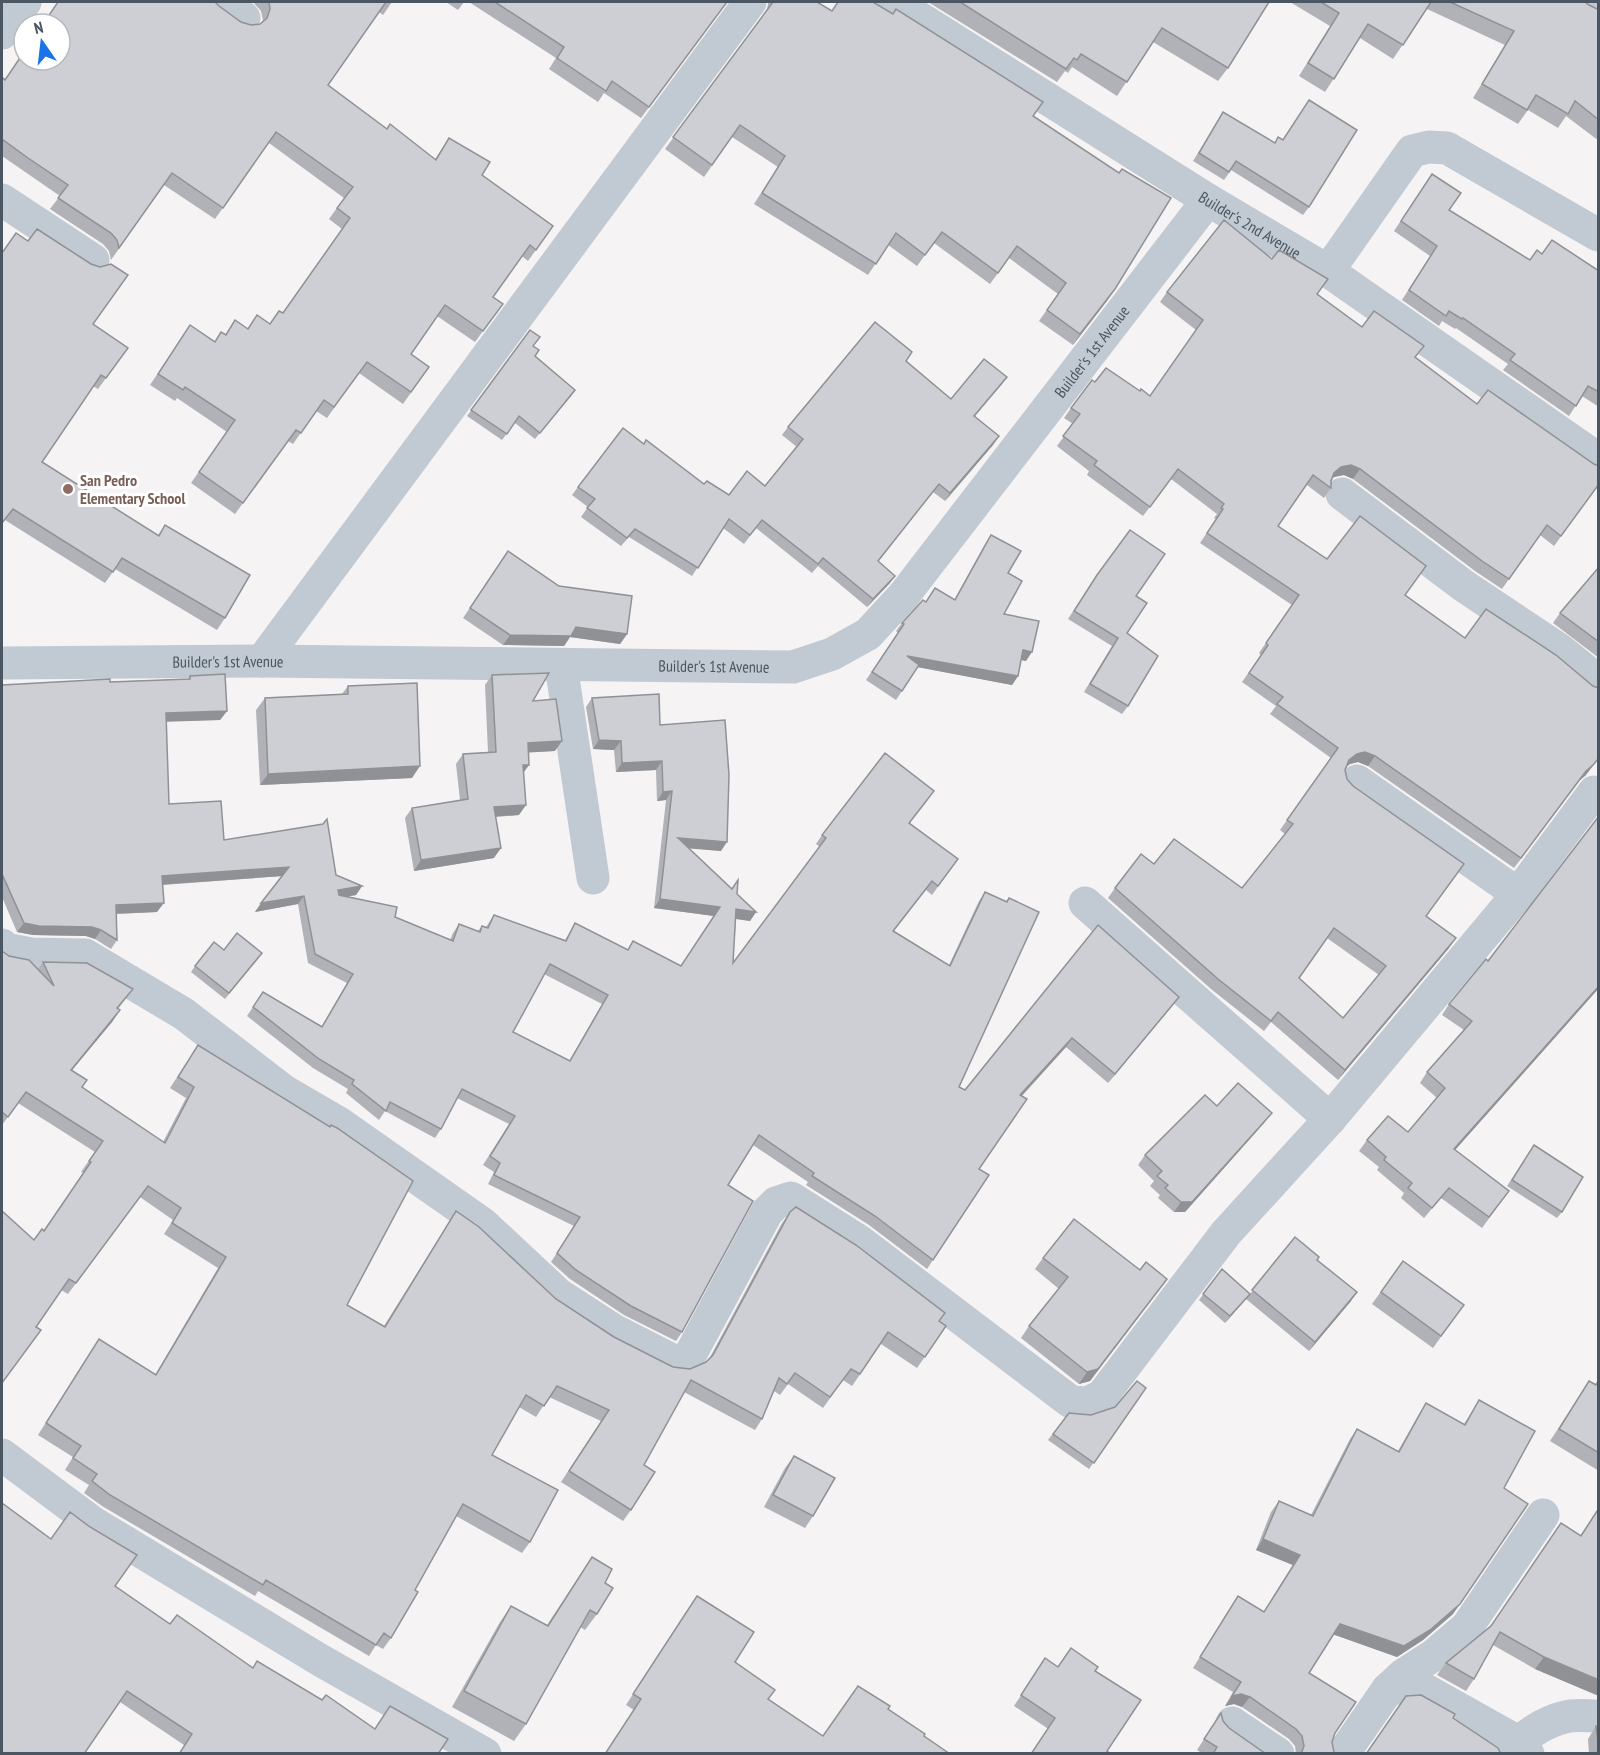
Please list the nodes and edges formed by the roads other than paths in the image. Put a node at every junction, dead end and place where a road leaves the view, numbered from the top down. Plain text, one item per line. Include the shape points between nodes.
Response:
1 (25, 2) edge
2 (750, 2) edge
3 (894, 2) edge
4 (1588, 2) edge
5 (1599, 7) edge
6 (2, 33) edge
7 (1208, 200) junction
8 (2, 201) edge
9 (1599, 235) edge
10 (93, 260) dead end
11 (1328, 271) junction
12 (1599, 459) edge
13 (1342, 494) dead end
14 (261, 662) junction
15 (2, 663) edge
16 (561, 665) junction
17 (1599, 681) edge
18 (1358, 781) dead end
19 (1597, 791) edge
20 (592, 878) dead end
21 (1518, 894) junction
22 (1085, 903) dead end
23 (2, 945) edge
24 (1330, 1119) junction
25 (2, 1455) edge
26 (1543, 1515) dead end
27 (1388, 1689) junction
28 (1599, 1716) edge
29 (1232, 1723) dead end
30 (1518, 1750) edge
31 (485, 1754) edge
32 (1278, 1754) edge
33 (1343, 1754) edge

1 - 6 street
2 - 14 street
3 - 7 street, Builder's 2nd Avenue
4 - 5 street
7 - 11 street, Builder's 2nd Avenue
7 - 16 street, Builder's 1st Avenue via 904,595 868,634 832,654 793,667
8 - 10 street
9 - 11 street via 1447,148 1428,147 1412,151
11 - 12 street, Builder's 2nd Avenue
13 - 17 street
14 - 15 street, Builder's 1st Avenue
14 - 16 street, Builder's 1st Avenue
16 - 20 street
18 - 21 street
19 - 21 street
21 - 24 street
22 - 24 street
23 - 24 street via 31,954 85,955 184,1014 284,1091 339,1123 483,1224 558,1294 615,1331 674,1360 689,1357 767,1212 776,1203 791,1198 859,1241 1071,1401 1087,1403 1102,1396 1226,1233
25 - 31 street via 92,1522
26 - 27 street via 1467,1627
27 - 30 street via 1418,1686
27 - 33 street
28 - 30 street via 1566,1716 1551,1722
29 - 32 street

